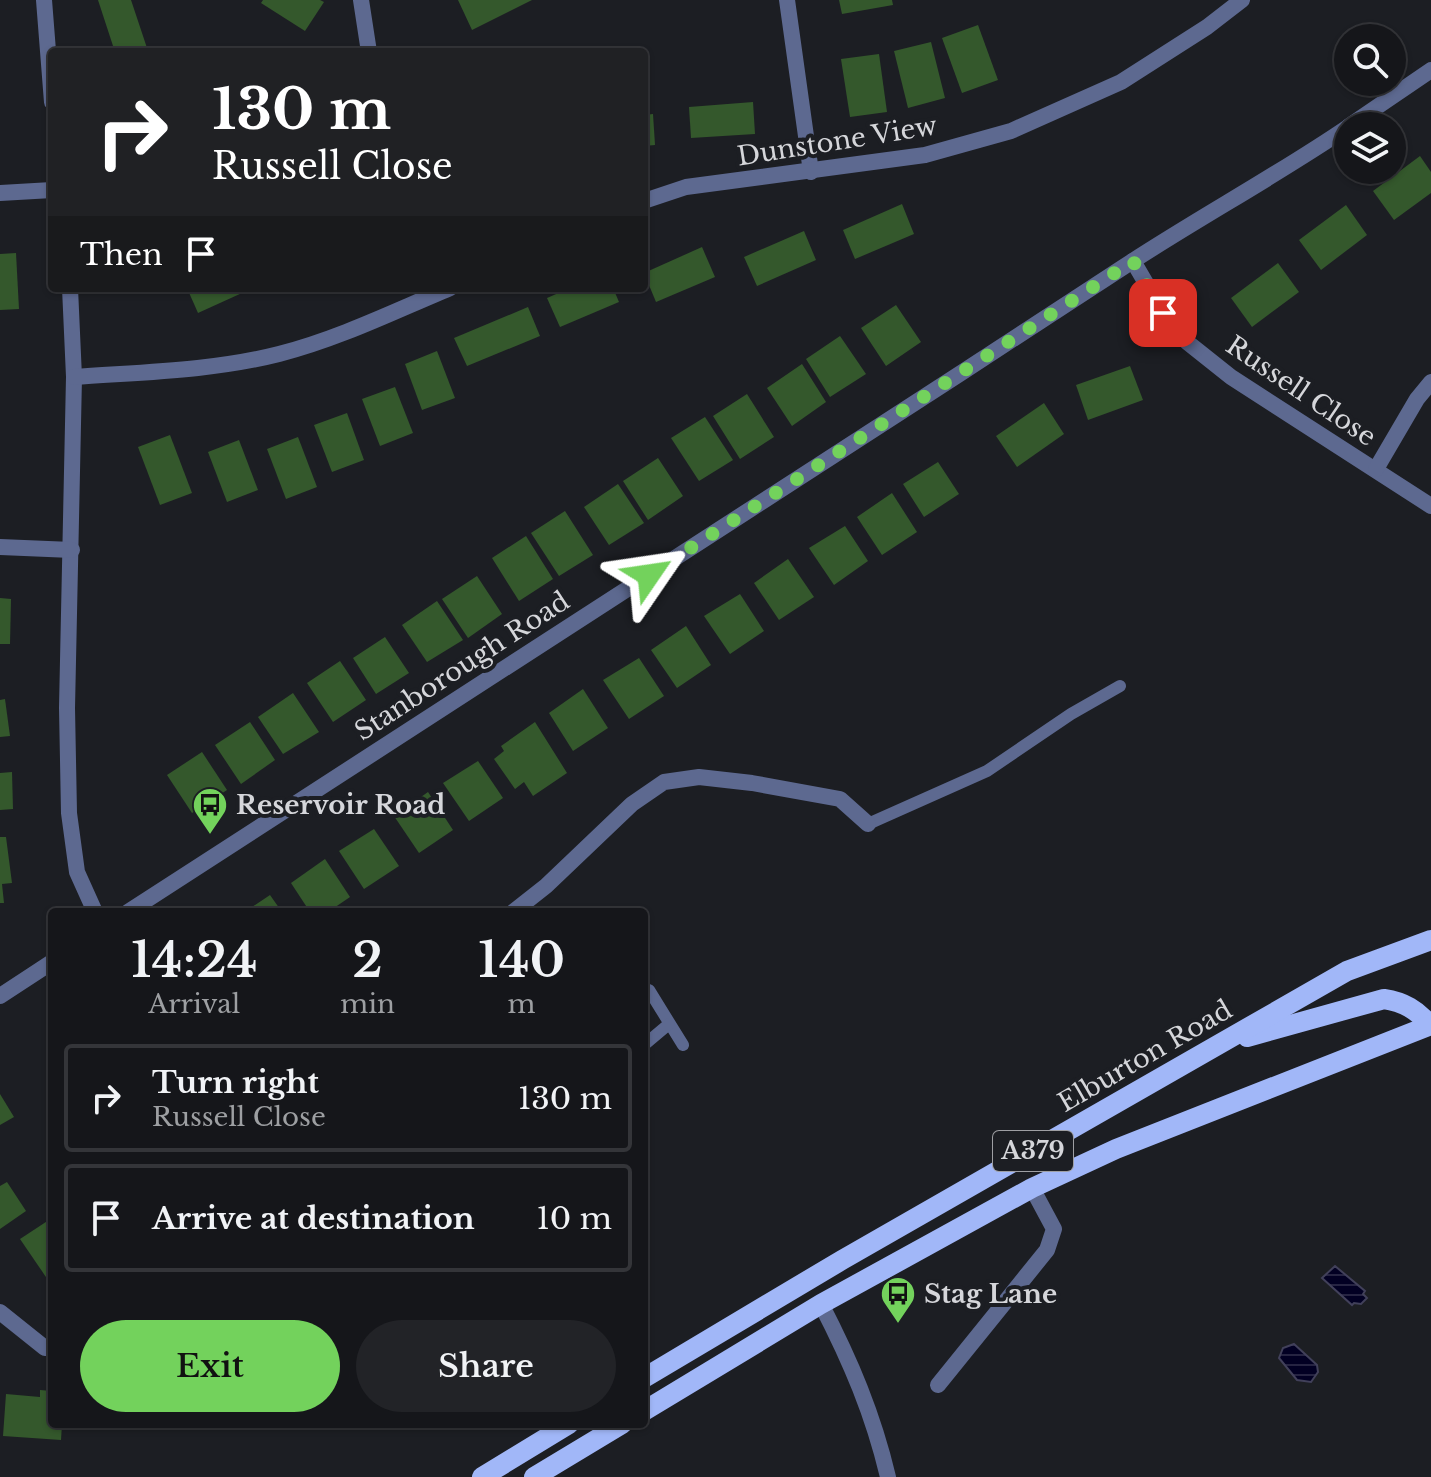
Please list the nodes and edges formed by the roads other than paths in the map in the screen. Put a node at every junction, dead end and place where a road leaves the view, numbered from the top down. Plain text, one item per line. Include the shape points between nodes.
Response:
1 (44, 0) edge
2 (361, 0) edge
3 (787, 0) edge
4 (1242, 0) edge
5 (368, 48) edge
6 (48, 51) edge
7 (1431, 70) edge
8 (1370, 112) edge
9 (1334, 136) edge
10 (811, 172) junction
11 (48, 190) edge
12 (0, 193) edge
13 (648, 200) edge
14 (1133, 261) junction
15 (70, 292) edge
16 (429, 292) edge
17 (74, 377) junction
18 (1431, 382) edge
19 (1376, 469) junction
20 (1431, 506) edge
21 (0, 547) edge
22 (72, 550) junction
23 (1120, 686) dead end
24 (868, 824) joint
25 (93, 908) edge
26 (134, 908) edge
27 (518, 908) edge
28 (1431, 940) edge
29 (48, 965) edge
30 (649, 990) dead end
31 (0, 996) edge
32 (669, 1024) junction
33 (1431, 1026) edge
34 (648, 1042) edge
35 (683, 1045) dead end
36 (1216, 1046) junction
37 (1032, 1188) junction
38 (821, 1304) junction
39 (0, 1311) edge
40 (45, 1348) dead end
41 (648, 1376) edge
42 (938, 1385) dead end
43 (648, 1409) edge
44 (562, 1428) edge
45 (615, 1428) edge
46 (482, 1477) edge
47 (534, 1477) edge
48 (888, 1477) edge

1 - 6 street
2 - 5 street
3 - 10 street
4 - 10 street, Dunstone View via 1121,82 1011,131 925,155
7 - 8 street, Stanborough Road
9 - 14 street, Stanborough Road
10 - 13 street, Dunstone View via 686,187
11 - 12 street
14 - 19 street, Russell Close via 1168,321 1187,342 1231,377
14 - 26 street, Stanborough Road
15 - 17 street
16 - 17 street via 281,354 220,366
17 - 22 street
18 - 19 street
19 - 20 street, Russell Close
21 - 22 street
22 - 25 street via 69,813 77,872
23 - 24 lane via 987,771
24 - 27 street via 840,799 712,778 664,782 632,804
28 - 36 main road, Elburton Road / A379 via 1347,971
29 - 31 street
30 - 32 lane
32 - 34 lane
32 - 35 lane
33 - 36 main road, A379 via 1419,1012 1384,999
33 - 37 main road, A379 via 1130,1143
36 - 41 main road, Elburton Road / A379
37 - 38 main road, A379
37 - 42 street via 1054,1229 1047,1250
38 - 43 main road, A379
38 - 48 street via 870,1410
39 - 40 street
44 - 46 main road
45 - 47 main road

